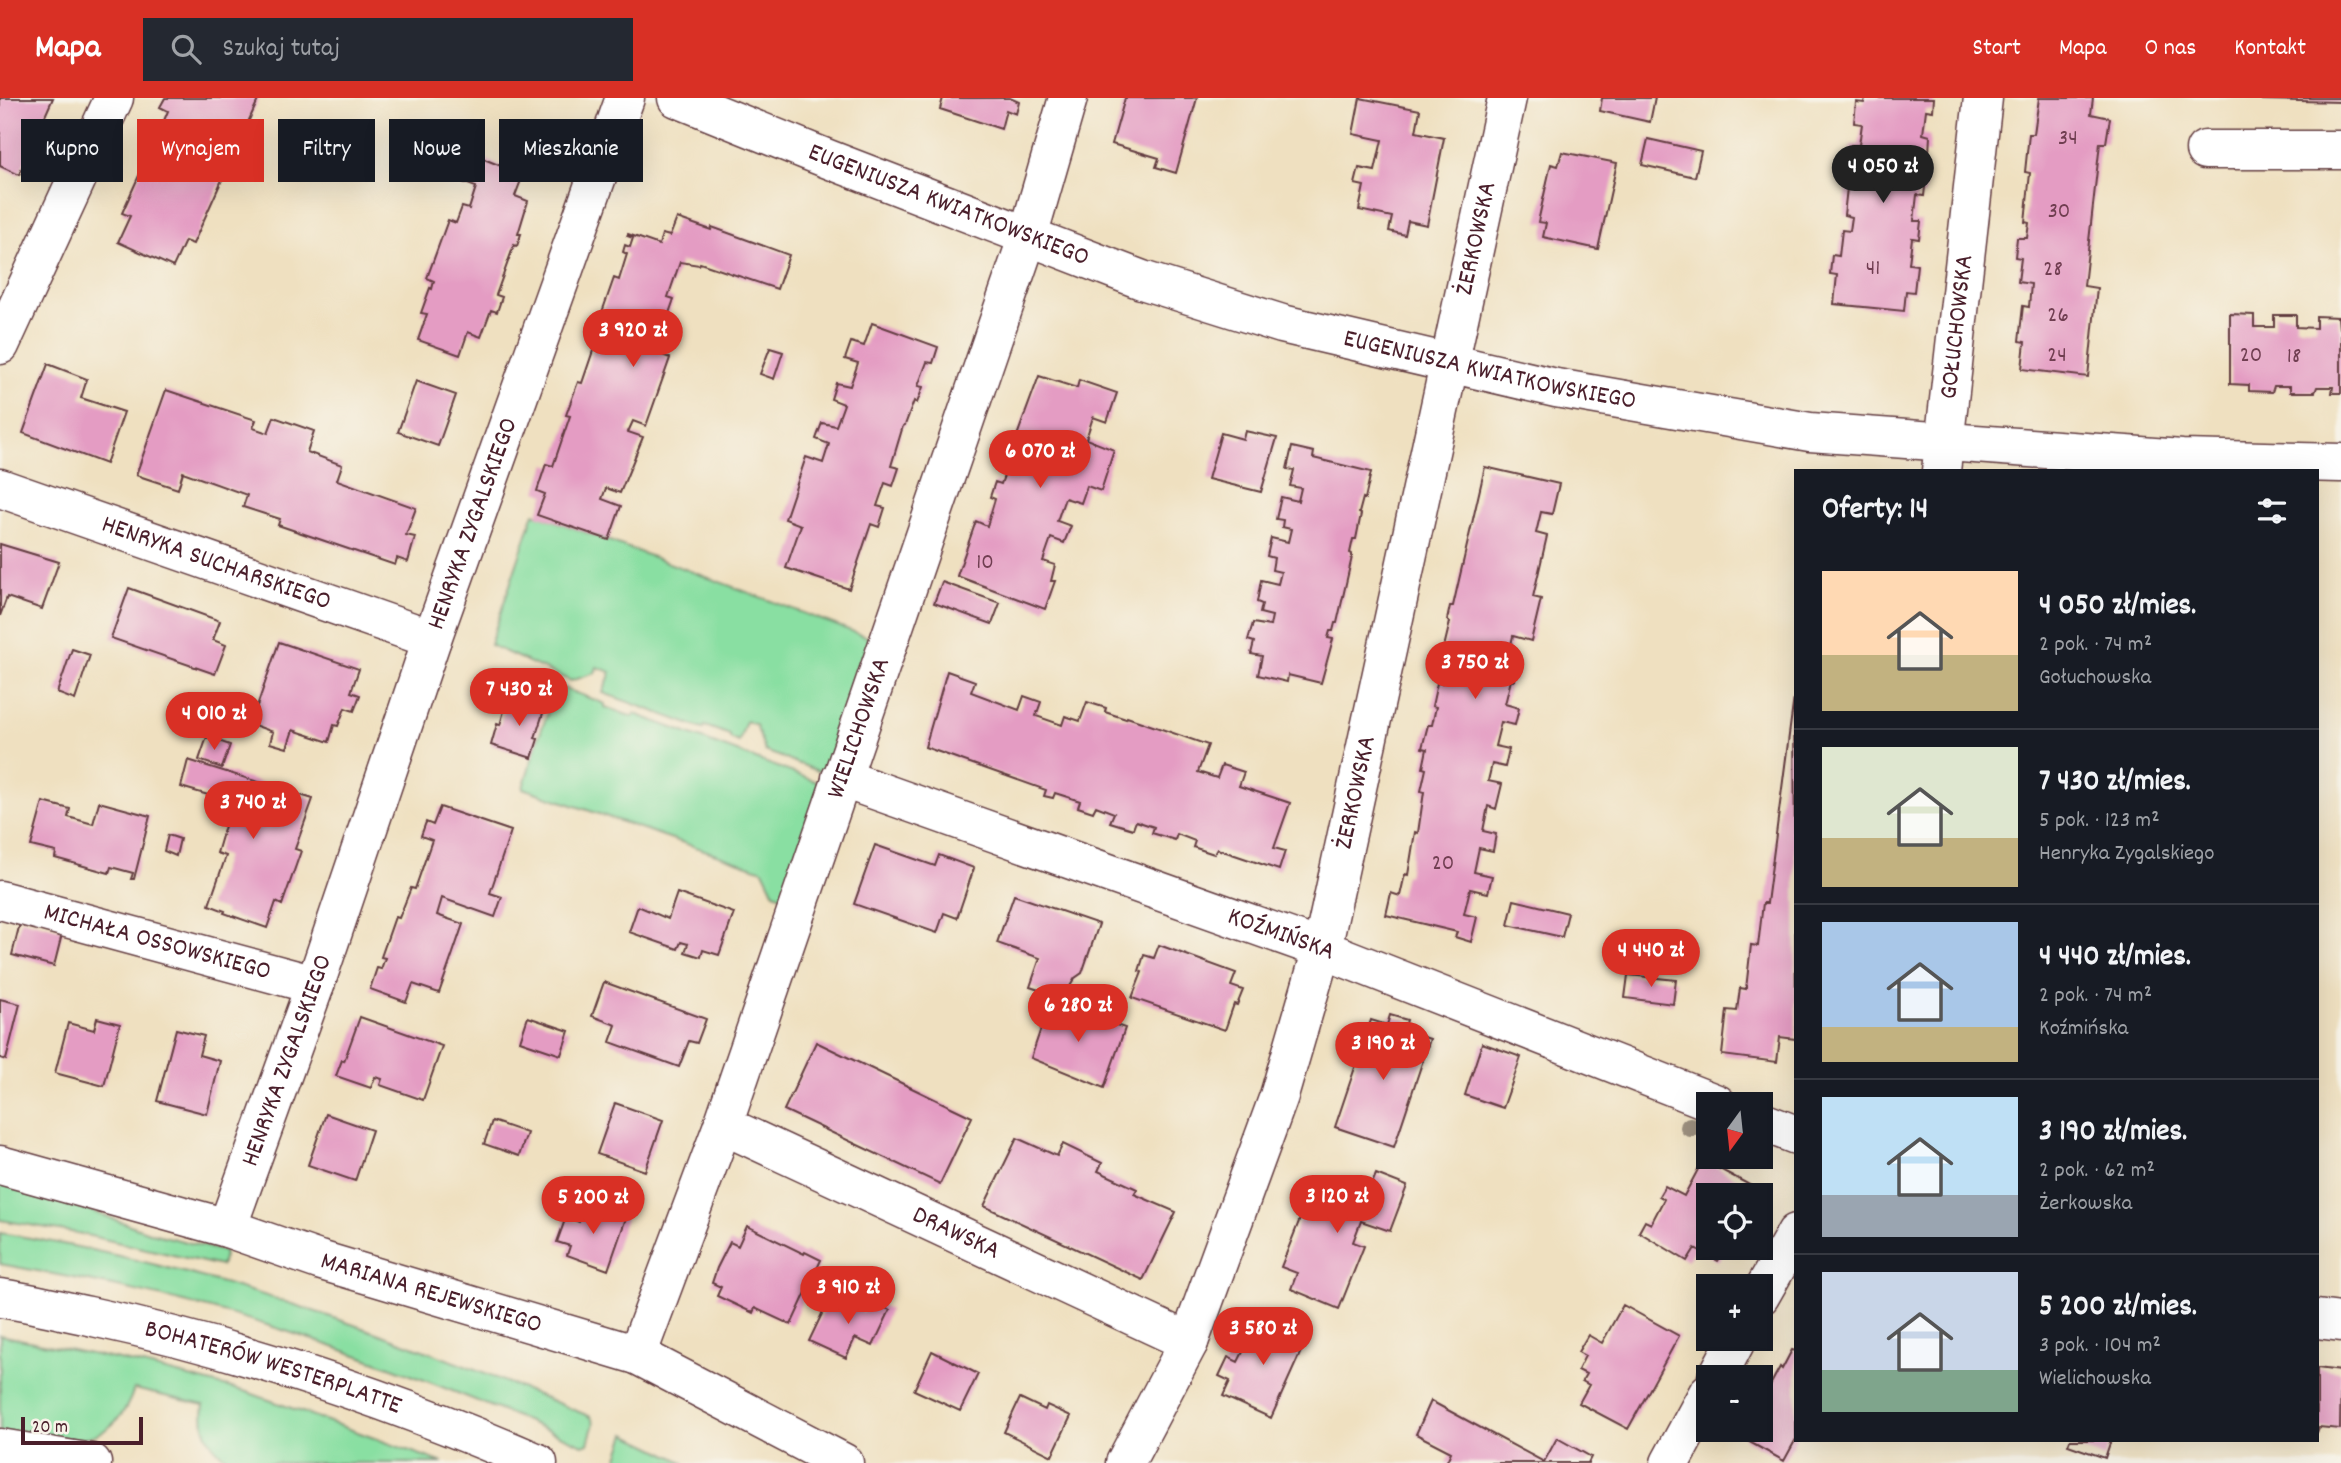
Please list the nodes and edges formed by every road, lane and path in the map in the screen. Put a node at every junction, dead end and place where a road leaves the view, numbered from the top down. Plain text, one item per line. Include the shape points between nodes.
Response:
1 (114, 98) edge
2 (625, 98) edge
3 (677, 98) edge
4 (1068, 98) edge
5 (1507, 98) edge
6 (1983, 98) edge
7 (2205, 150) dead end
8 (2341, 150) edge
9 (1028, 236) junction
10 (0, 345) edge
11 (1450, 364) junction
12 (1943, 457) edge
13 (2341, 463) edge
14 (0, 488) edge
15 (432, 639) junction
16 (841, 778) junction
17 (0, 900) edge
18 (1322, 949) junction
19 (315, 985) junction
20 (1696, 1096) edge
21 (723, 1125) junction
22 (1773, 1127) edge
23 (1794, 1134) edge
24 (0, 1165) edge
25 (227, 1228) junction
26 (1794, 1236) edge
27 (1773, 1274) edge
28 (0, 1298) edge
29 (2319, 1319) edge
30 (2341, 1322) edge
31 (1189, 1342) junction
32 (637, 1355) junction
33 (1696, 1415) edge
34 (0, 1448) edge
35 (92, 1463) edge
36 (538, 1463) edge
37 (844, 1463) edge
38 (1125, 1463) edge
39 (1670, 1463) edge

1 - 10 street
2 - 15 street, HENRYKA ZYGALSKIEGO
3 - 9 street, EUGENIUSZA KWIATKOWSKIEGO
4 - 9 street, WIELICHOWSKA
5 - 11 street, ŻERKOWSKA
6 - 12 street, GOŁUCHOWSKA
7 - 8 street
9 - 11 street, EUGENIUSZA KWIATKOWSKIEGO via 1282,324
9 - 16 street, WIELICHOWSKA
11 - 12 street, EUGENIUSZA KWIATKOWSKIEGO via 1556,388
11 - 18 street, ŻERKOWSKA
12 - 13 street, EUGENIUSZA KWIATKOWSKIEGO
14 - 15 street, HENRYKA SUCHARSKIEGO
15 - 19 street, HENRYKA ZYGALSKIEGO
16 - 18 street, KOŹMIŃSKA
16 - 21 street, WIELICHOWSKA
17 - 19 street, MICHAŁA OSSOWSKIEGO
18 - 20 street, KOŹMIŃSKA
18 - 31 street, ŻERKOWSKA via 1279,1096
19 - 25 street, HENRYKA ZYGALSKIEGO
21 - 31 street, DRAWSKA
21 - 32 street, WIELICHOWSKA
22 - 23 street
24 - 25 street, MARIANA REJEWSKIEGO
25 - 32 street, MARIANA REJEWSKIEGO
26 - 27 street
28 - 36 street, BOHATERÓW WESTERPLATTE via 255,1358
29 - 30 street
31 - 38 street, ŻERKOWSKA
32 - 37 street, MARIANA REJEWSKIEGO
33 - 39 street
34 - 35 street

